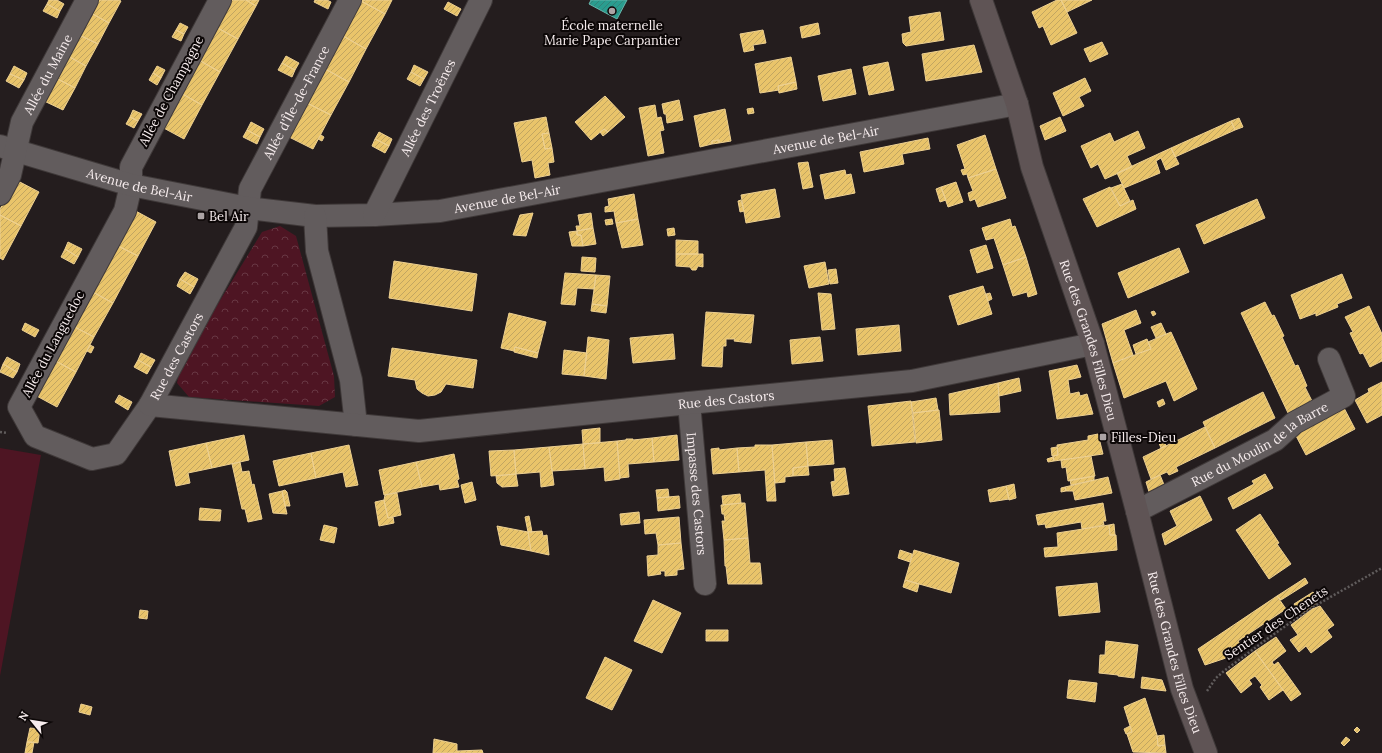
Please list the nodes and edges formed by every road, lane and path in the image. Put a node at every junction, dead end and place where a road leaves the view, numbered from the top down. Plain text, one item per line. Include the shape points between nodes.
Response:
1 (87, 0) edge
2 (220, 0) edge
3 (350, 0) edge
4 (481, 0) edge
5 (981, 0) edge
6 (1016, 104) junction
7 (8, 148) edge
8 (131, 185) junction
9 (0, 194) edge
10 (248, 208) junction
11 (374, 215) junction
12 (315, 216) junction
13 (1093, 344) junction
14 (1329, 358) dead end
15 (689, 402) junction
16 (150, 404) junction
17 (356, 425) junction
18 (1138, 511) junction
19 (1382, 568) edge
20 (705, 584) dead end
21 (1224, 670) dead end
22 (1206, 753) edge

1 - 7 street, Allée du Maine
2 - 8 street, Allée de Champagne via 131,167
3 - 10 street, Allée d'Île-de-France via 250,189
4 - 11 street, Allée des Troënes
5 - 6 main road, Rue des Grandes Filles Dieu
6 - 11 street, Avenue de Bel-Air via 440,211
6 - 13 main road, Rue des Grandes Filles Dieu via 1032,166
7 - 8 street, Avenue de Bel-Air
7 - 9 street, Allée du Maine via 10,175
8 - 10 street, Avenue de Bel-Air
8 - 16 street, Allée du Languedoc via 125,211 19,407 35,436 92,459 116,454
10 - 12 street, Avenue de Bel-Air
10 - 16 street, Rue des Castors via 246,227
11 - 12 street, Avenue de Bel-Air
12 - 17 street via 317,251 351,380
13 - 15 street, Rue des Castors via 912,381
13 - 18 main road, Rue des Grandes Filles Dieu
14 - 18 street, Rue du Moulin de la Barre via 1344,396 1294,423 1275,440
15 - 17 street, Rue des Castors via 419,431
15 - 20 street, Impasse des Castors
16 - 17 street, Rue des Castors
18 - 22 main road, Rue des Grandes Filles Dieu via 1182,689
19 - 21 path, Sentier des Chenets via 1311,608

